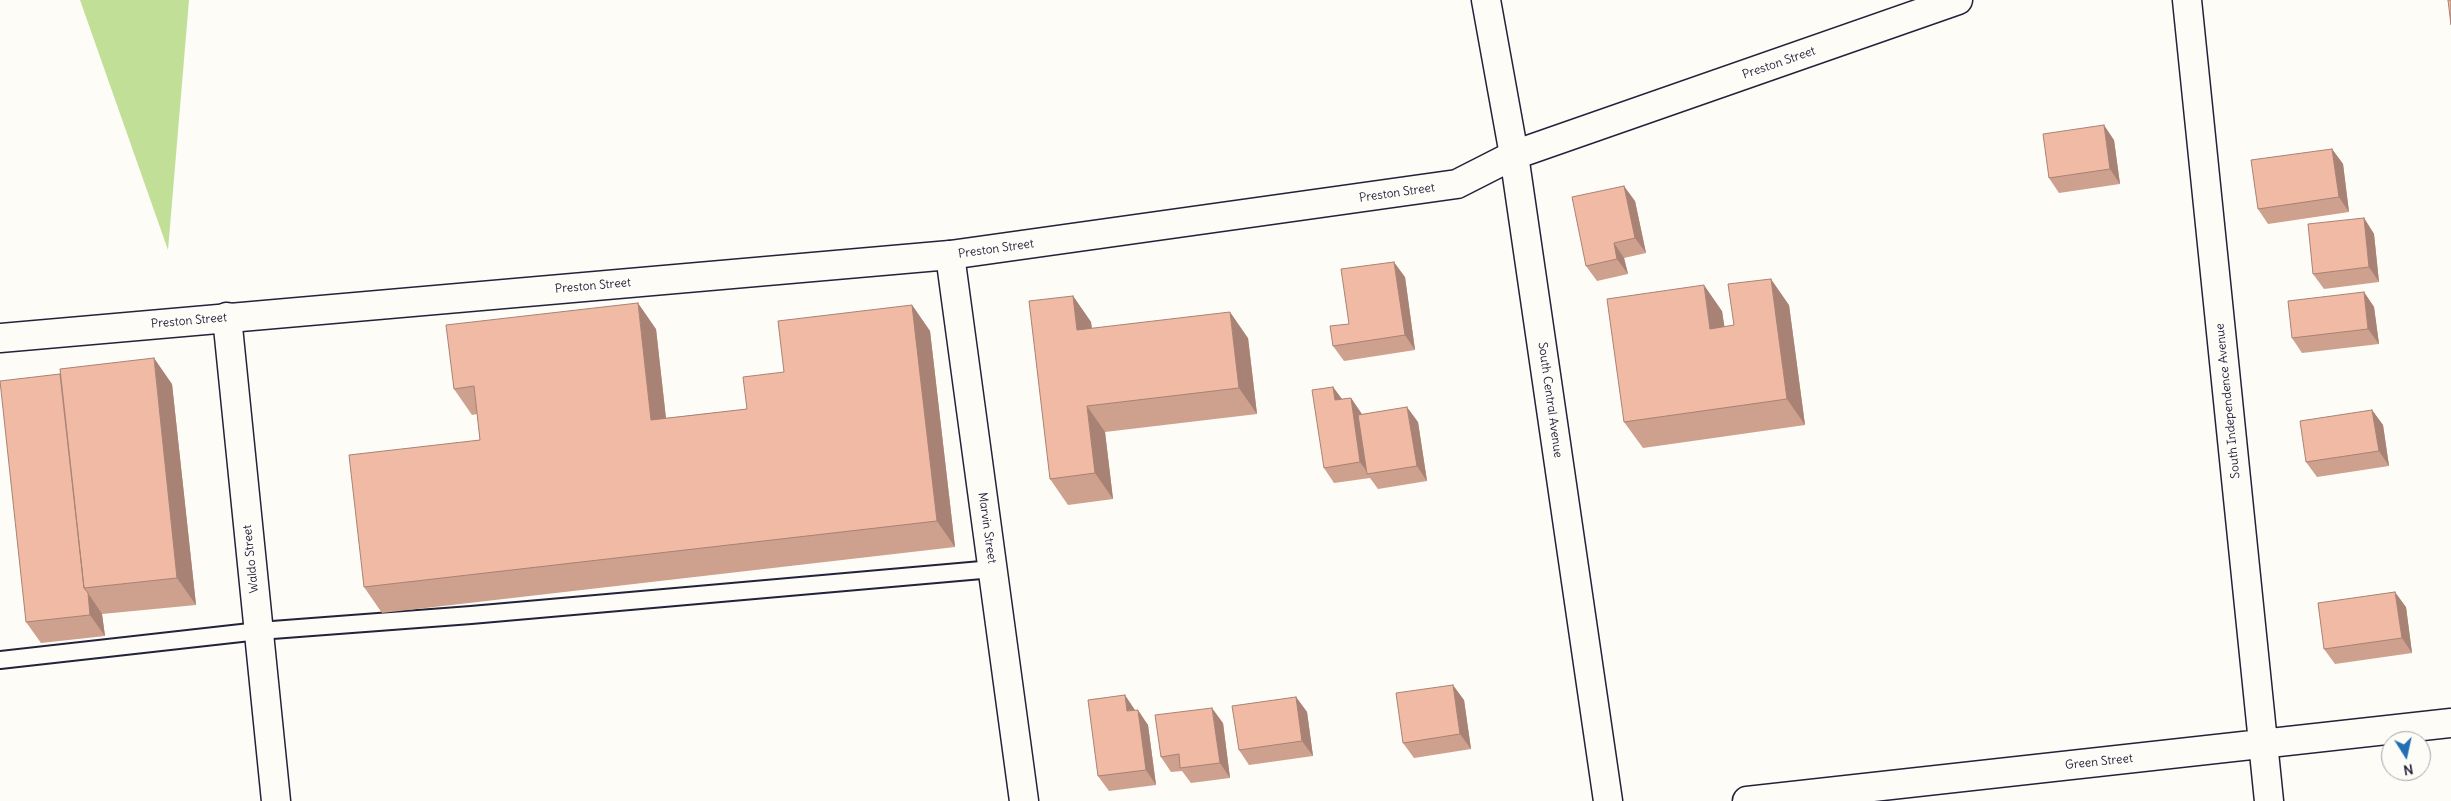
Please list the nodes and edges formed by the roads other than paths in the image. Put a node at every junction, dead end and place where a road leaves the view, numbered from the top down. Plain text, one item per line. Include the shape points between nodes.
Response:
1 (1486, 0) edge
2 (1958, 0) edge
3 (2187, 0) edge
4 (1514, 155) junction
5 (950, 255) junction
6 (227, 317) junction
7 (0, 338) edge
8 (992, 568) junction
9 (259, 632) junction
10 (0, 660) edge
11 (2451, 723) edge
12 (2263, 743) junction
13 (276, 801) edge
14 (1024, 801) edge
15 (1608, 801) edge
16 (1747, 801) edge
17 (2269, 801) edge

1 - 4 street, South Central Avenue
2 - 4 street, Preston Street
3 - 12 street, South Independence Avenue
4 - 5 street, Preston Street via 1457,184
4 - 15 street, South Central Avenue
5 - 6 street, Preston Street
5 - 8 street, Marvin Street
6 - 7 street, Preston Street
6 - 9 street, Waldo Street
8 - 9 lane
8 - 14 street, Marvin Street
9 - 10 lane
9 - 13 street, Waldo Street
11 - 12 street, Green Street
12 - 16 street, Green Street
12 - 17 street, South Independence Avenue

